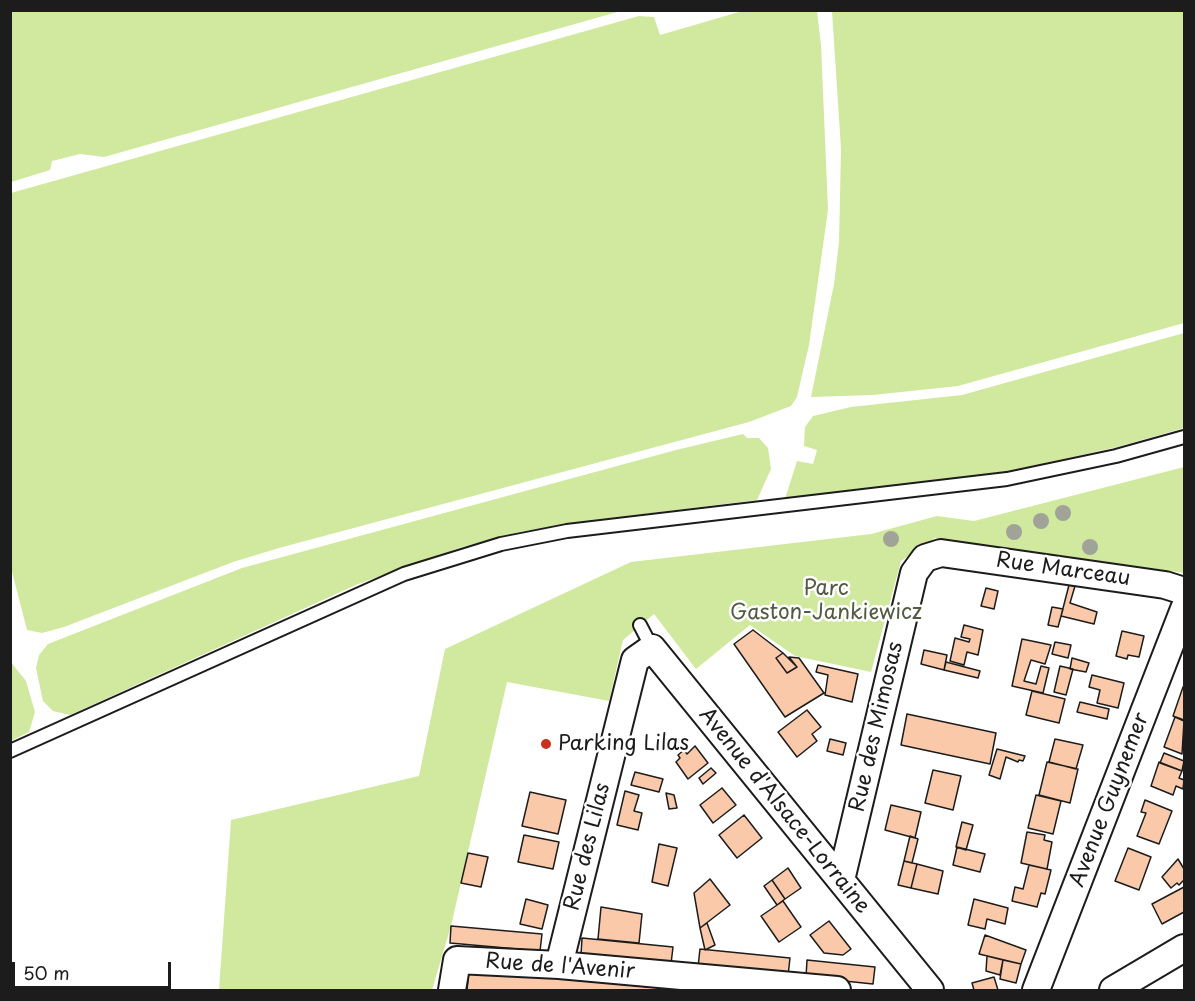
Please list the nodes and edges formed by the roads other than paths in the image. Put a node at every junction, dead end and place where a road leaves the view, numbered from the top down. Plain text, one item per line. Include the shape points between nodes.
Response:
1 (1185, 437) edge
2 (941, 553) joint
3 (1185, 591) edge
4 (1185, 609) edge
5 (640, 625) dead end
6 (643, 654) junction
7 (10, 751) edge
8 (841, 880) junction
9 (1185, 948) edge
10 (559, 965) junction
11 (452, 990) edge
12 (837, 990) edge
13 (930, 990) edge
14 (1036, 990) edge
15 (1113, 990) edge

1 - 7 lane via 1007,479 567,531 501,544 404,574
2 - 3 street, Rue Marceau
2 - 8 street, Rue des Mimosas via 925,558 914,573
4 - 14 street, Avenue Guynemer
5 - 6 lane
6 - 8 street, Avenue d'Alsace-Lorraine
6 - 10 street, Rue des Lilas
8 - 13 street, Avenue d'Alsace-Lorraine
9 - 15 street
10 - 11 street, Rue de l'Avenir via 457,960
10 - 12 street, Rue de l'Avenir

